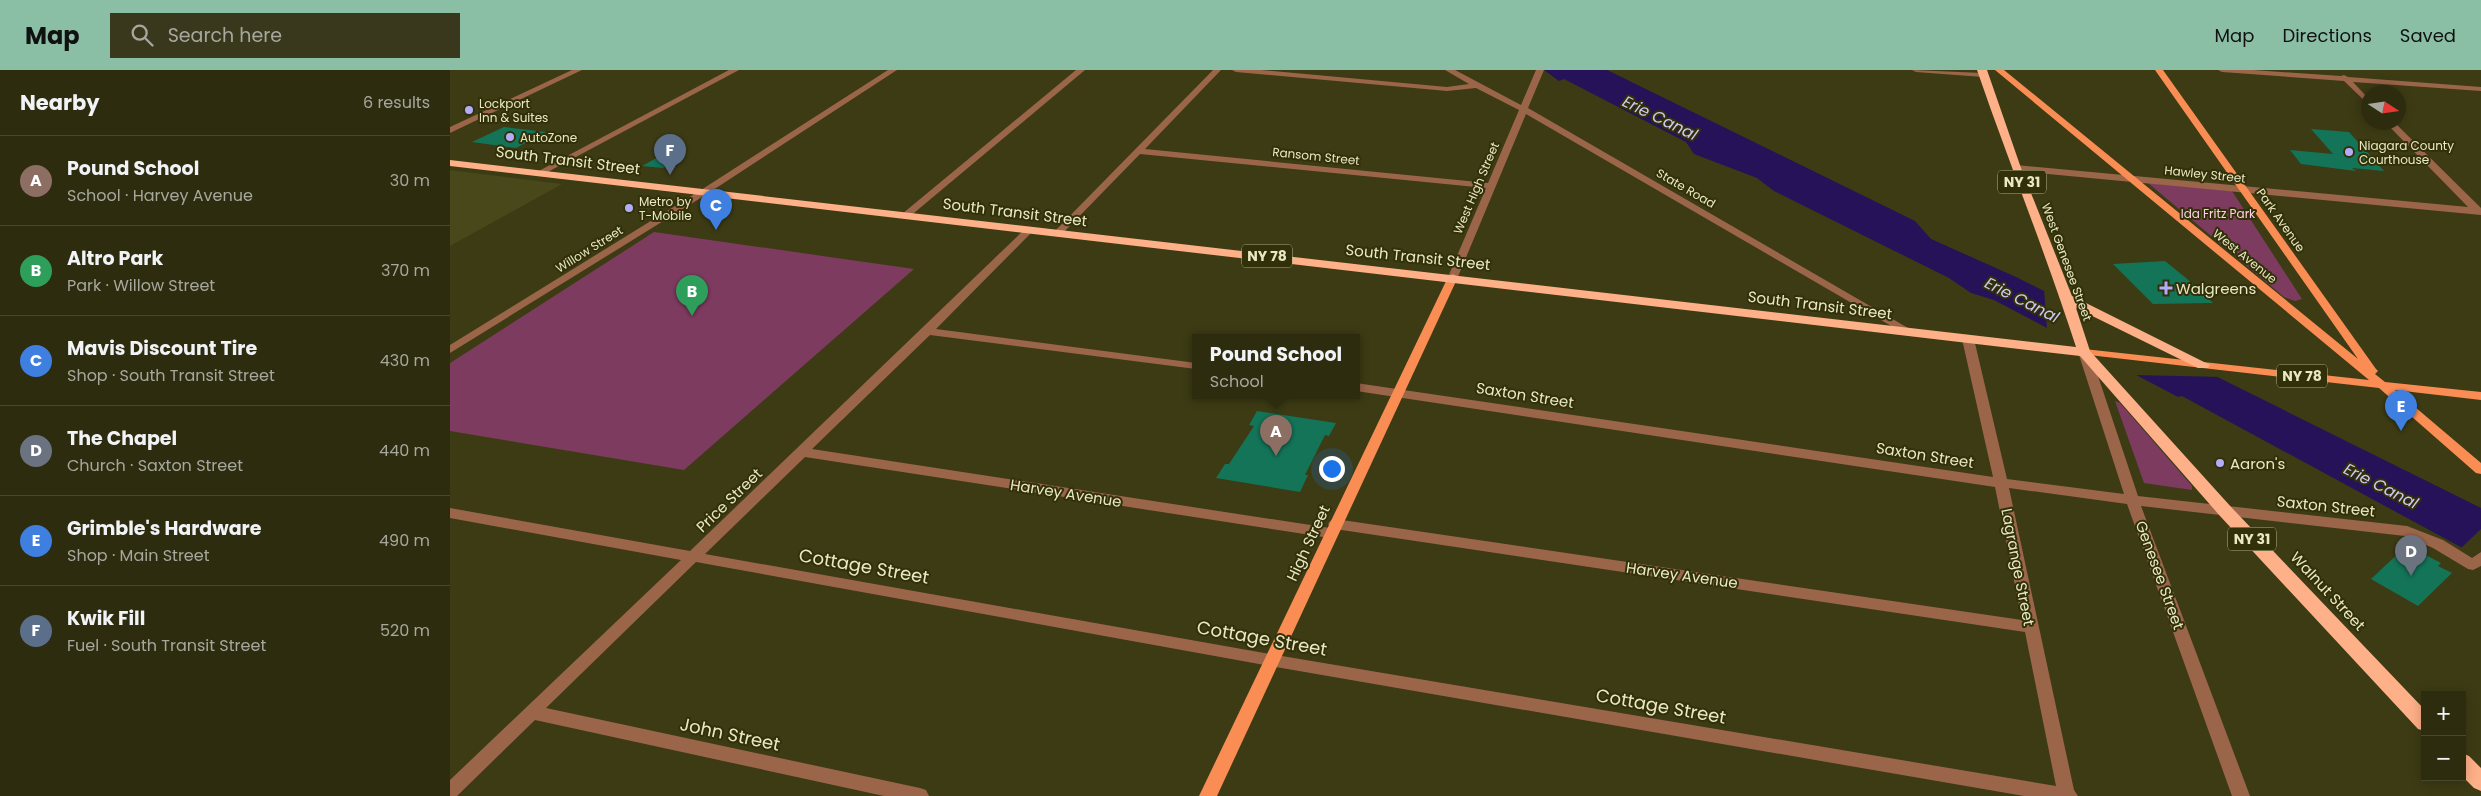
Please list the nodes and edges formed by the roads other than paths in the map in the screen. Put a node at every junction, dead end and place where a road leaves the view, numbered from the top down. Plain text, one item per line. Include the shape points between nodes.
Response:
1 (578, 70) edge
2 (735, 70) edge
3 (893, 70) edge
4 (1081, 70) edge
5 (1216, 70) edge
6 (1236, 70) edge
7 (1449, 70) edge
8 (1916, 70) edge
9 (2000, 70) edge
10 (2159, 70) edge
11 (2222, 70) edge
12 (2337, 70) edge
13 (1983, 73) edge
14 (1538, 74) edge
15 (2346, 79) junction
16 (1478, 85) junction
17 (2481, 89) edge
18 (2361, 95) edge
19 (1523, 109) junction
20 (450, 130) edge
21 (2397, 130) edge
22 (1138, 152) junction
23 (450, 163) edge
24 (2016, 168) junction
25 (539, 173) junction
26 (2132, 179) junction
27 (1491, 186) junction
28 (2244, 190) junction
29 (704, 192) junction
30 (2480, 212) edge
31 (905, 216) junction
32 (1029, 230) junction
33 (1058, 233) junction
34 (1452, 277) junction
35 (2065, 293) junction
36 (927, 331) junction
37 (1909, 332) junction
38 (1968, 338) junction
39 (450, 350) edge
40 (2086, 351) junction
41 (1192, 365) edge
42 (2203, 365) junction
43 (2382, 385) junction
44 (1360, 387) edge
45 (1398, 392) junction
46 (2481, 396) edge
47 (802, 452) junction
48 (2481, 470) edge
49 (2001, 483) junction
50 (2132, 499) junction
51 (2226, 512) junction
52 (450, 513) edge
53 (1332, 529) junction
54 (694, 556) junction
55 (2481, 558) edge
56 (2030, 627) junction
57 (1270, 660) junction
58 (532, 712) junction
59 (2421, 719) edge
60 (2466, 766) edge
61 (2481, 782) edge
62 (450, 791) edge
63 (920, 796) edge
64 (1208, 796) edge
65 (2067, 796) edge
66 (2241, 796) edge

1 - 20 street
2 - 25 street
3 - 29 street, Willow Street
4 - 31 street
5 - 22 street
6 - 16 street via 1447,89
7 - 16 street, State Road
8 - 13 street
9 - 26 main road, West Avenue
10 - 28 main road, Park Avenue
11 - 15 street
12 - 15 street
13 - 24 highway, West Genesee Street / NY 31
14 - 19 street, West High Street
15 - 17 street
15 - 18 street
16 - 19 street, State Road
19 - 27 street, West High Street
19 - 37 street, State Road
21 - 30 street
22 - 27 street, Ransom Street
22 - 33 street
23 - 25 highway, South Transit Street / NY 78
24 - 26 street, Hawley Street
24 - 35 highway, West Genesee Street / NY 31
25 - 29 highway, South Transit Street / NY 78
26 - 28 street, Hawley Street
26 - 43 main road, West Avenue
27 - 34 street, West High Street
28 - 30 street, Hawley Street
28 - 43 main road, Park Avenue
29 - 31 highway, South Transit Street / NY 78
29 - 39 street, Willow Street
31 - 32 highway, South Transit Street / NY 78
32 - 33 highway, South Transit Street / NY 78
32 - 36 street, Price Street
33 - 34 highway, South Transit Street / NY 78
34 - 37 highway, South Transit Street / NY 78
34 - 45 main road, High Street
35 - 40 highway, West Genesee Street / NY 31
35 - 42 highway
36 - 41 street
36 - 47 street, Price Street
37 - 38 highway, South Transit Street / NY 78
38 - 40 highway, South Transit Street / NY 78
38 - 49 street, Lagrange Street
40 - 42 main road, South Transit Street / NY 78
40 - 50 street, Genesee Street
40 - 51 highway, Walnut Street / NY 31
42 - 43 main road, South Transit Street / NY 78
43 - 46 main road, NY 78
43 - 48 main road
44 - 45 street, Saxton Street
45 - 49 street, Saxton Street
45 - 53 main road, High Street
47 - 53 street, Harvey Avenue
47 - 54 street, Price Street
49 - 50 street, Saxton Street
49 - 56 street, Lagrange Street
50 - 51 street, Saxton Street
50 - 66 street, Genesee Street
51 - 55 street, Saxton Street via 2407,531 2438,544 2473,565
51 - 59 highway, Walnut Street / NY 31
52 - 54 street, Cottage Street
53 - 56 street, Harvey Avenue
53 - 57 main road, High Street
54 - 57 street, Cottage Street
54 - 58 street, Price Street
56 - 65 street, Lagrange Street
57 - 64 main road, High Street
57 - 65 street, Cottage Street
58 - 62 street, Price Street
58 - 63 street, John Street
60 - 61 highway

